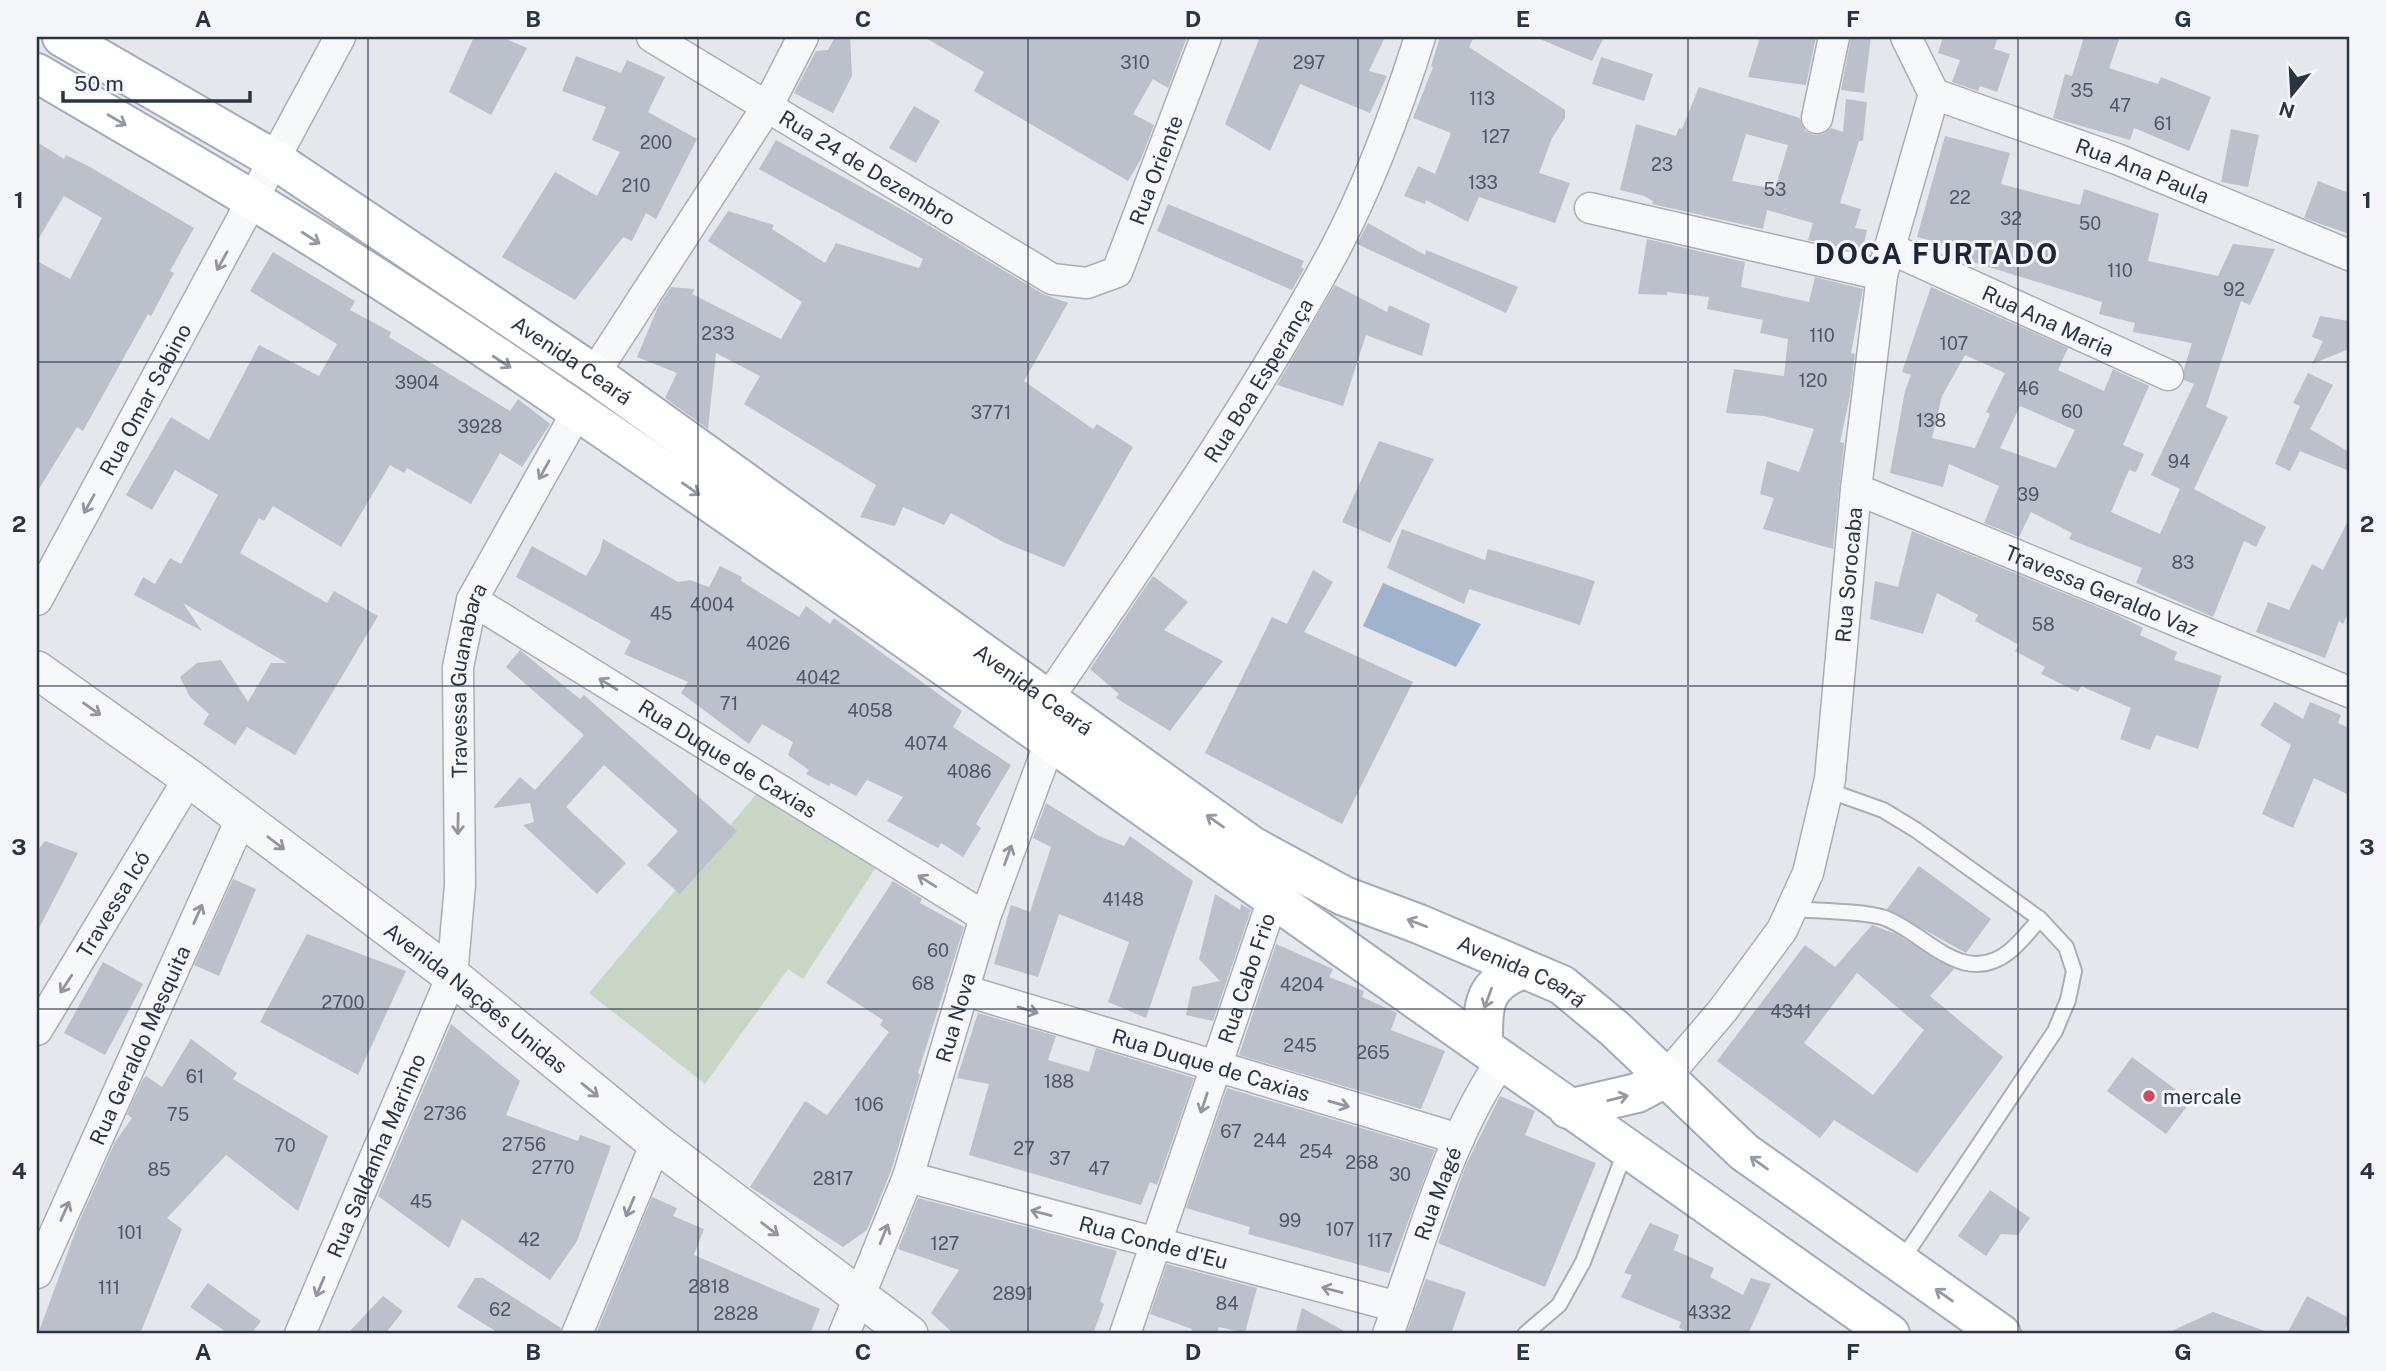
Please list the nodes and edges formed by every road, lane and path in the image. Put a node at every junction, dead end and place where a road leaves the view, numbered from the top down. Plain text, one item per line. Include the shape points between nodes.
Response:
1 (62, 37) edge
2 (340, 37) edge
3 (652, 37) edge
4 (803, 37) edge
5 (1206, 37) edge
6 (1420, 37) edge
7 (1834, 37) edge
8 (1906, 37) edge
9 (37, 73) edge
10 (1934, 94) junction
11 (767, 107) junction
12 (1817, 118) dead end
13 (275, 160) junction
14 (254, 201) junction
15 (1590, 208) dead end
16 (2349, 255) edge
17 (1886, 262) junction
18 (1087, 284) joint
19 (594, 374) junction
20 (2168, 375) dead end
21 (578, 411) junction
22 (1856, 489) junction
23 (37, 600) edge
24 (472, 600) junction
25 (37, 670) edge
26 (2346, 682) edge
27 (1048, 699) junction
28 (1051, 739) junction
29 (189, 778) junction
30 (1827, 790) junction
31 (242, 817) junction
32 (1273, 899) junction
33 (1793, 909) junction
34 (985, 917) junction
35 (2040, 919) junction
36 (1523, 969) junction
37 (452, 976) junction
38 (962, 990) junction
39 (37, 1030) edge
40 (1492, 1053) junction
41 (1215, 1068) junction
42 (1665, 1078) junction
43 (1567, 1109) junction
44 (1459, 1139) junction
45 (656, 1143) junction
46 (1625, 1150) junction
47 (908, 1177) junction
48 (1158, 1244) junction
49 (1899, 1264) junction
50 (37, 1273) edge
51 (859, 1297) junction
52 (1393, 1321) edge
53 (300, 1334) edge
54 (577, 1334) edge
55 (844, 1334) edge
56 (909, 1334) edge
57 (1125, 1334) edge
58 (1525, 1334) edge
59 (1890, 1334) edge
60 (2001, 1334) edge

1 - 13 main road, Avenida Ceará
2 - 13 street, Rua Omar Sabino
3 - 11 street, Rua 24 de Dezembro
4 - 11 street
5 - 18 street, Rua Oriente via 1117,272
6 - 27 street, Rua Boa Esperança via 1390,123 1334,251 1237,419
7 - 12 street
8 - 10 street
9 -> 14 main road, Avenida Ceará
10 - 16 street, Rua Ana Paula via 2117,159
10 - 17 street, Rua Sorocaba
11 - 18 street, Rua 24 de Dezembro via 1052,279
11 - 19 street
13 - 14 street, Rua Omar Sabino
13 - 19 main road, Avenida Ceará
14 -> 21 main road, Avenida Ceará
14 -> 23 street, Rua Omar Sabino
15 - 17 street, Rua Ana Maria
17 - 20 street, Rua Ana Maria
17 - 22 street, Rua Sorocaba
19 - 27 main road, Avenida Ceará
21 -> 24 street, Travessa Guanabara
21 -> 28 main road, Avenida Ceará
22 - 26 street, Travessa Geraldo Vaz
22 - 30 street, Rua Sorocaba
34 -> 24 street, Rua Duque de Caxias
24 -> 37 street, Travessa Guanabara via 458,667 460,885
25 -> 29 street, Avenida Nações Unidas
36 -> 27 main road, Avenida Ceará via 1344,896 1252,846
28 - 32 main road, Avenida Ceará
34 -> 28 street, Rua Nova
29 - 31 street, Avenida Nações Unidas
29 -> 39 street, Travessa Icó
30 - 33 street, Rua Sorocaba via 1808,873
30 - 35 lane via 1883,810
31 -> 37 street, Avenida Nações Unidas
50 -> 31 street, Rua Geraldo Mesquita
32 - 40 main road, Avenida Ceará
32 - 41 street, Rua Cabo Frio
33 - 35 lane via 1880,916 1943,955 1977,965 2011,951
33 - 42 street, Rua Sorocaba via 1723,1010
34 - 38 street, Rua Nova
35 - 49 lane via 2066,947 2074,971 2064,1010 2013,1097
36 -> 40 main road via 1490,988 1483,1014
36 - 42 main road, Avenida Ceará via 1562,985
37 -> 45 street, Avenida Nações Unidas
37 -> 53 street, Rua Saldanha Marinho
38 -> 41 street, Rua Duque de Caxias
38 - 47 street, Rua Nova
40 - 43 main road, Avenida Ceará
40 - 44 street, Rua Magé via 1483,1088
41 -> 44 street, Rua Duque de Caxias
41 -> 48 street, Rua Cabo Frio
43 -> 42 main road via 1637,1093
49 -> 42 main road, Avenida Ceará via 1744,1152
43 - 46 main road, Avenida Ceará
44 - 52 street, Rua Magé
45 -> 51 street, Avenida Nações Unidas
45 -> 54 street
46 - 58 lane via 1583,1262 1559,1305
46 - 59 main road, Avenida Ceará
48 -> 47 street, Rua Conde d'Eu
51 -> 47 street, Rua Nova
52 -> 48 street, Rua Conde d'Eu
48 - 57 street, Rua Cabo Frio
60 -> 49 main road, Avenida Ceará
51 - 55 street, Rua Nova
51 - 56 street, Avenida Nações Unidas

